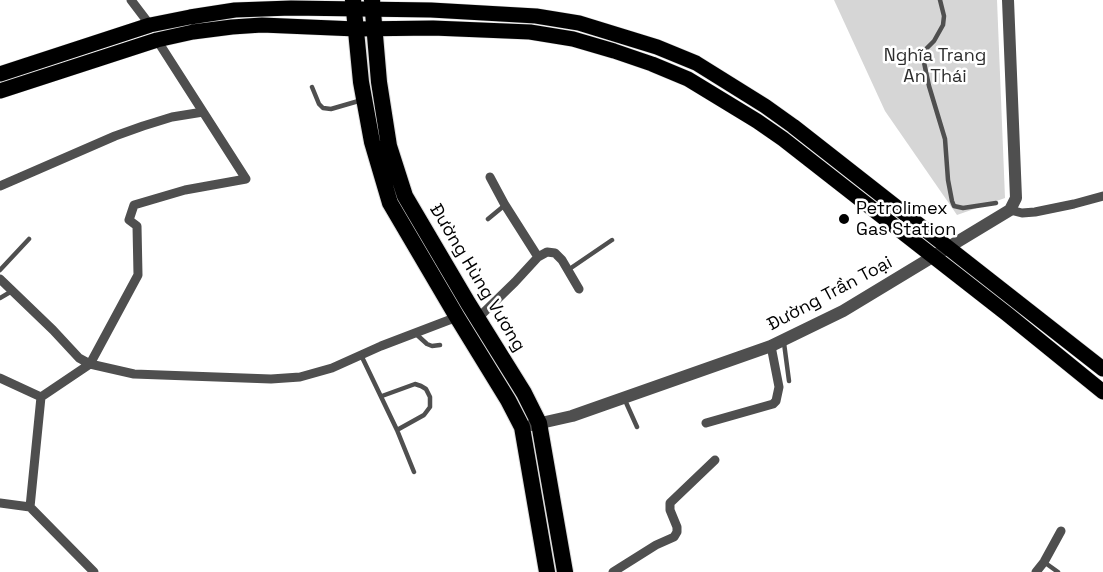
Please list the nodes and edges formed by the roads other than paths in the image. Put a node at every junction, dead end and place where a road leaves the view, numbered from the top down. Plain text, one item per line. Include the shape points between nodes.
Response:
1 (130, 0) edge
2 (940, 0) edge
3 (1008, 0) edge
4 (354, 4) edge
5 (372, 4) edge
6 (432, 5) edge
7 (182, 26) junction
8 (356, 29) junction
9 (374, 29) junction
10 (159, 31) junction
11 (51, 58) junction
12 (56, 73) junction
13 (0, 74) edge
14 (312, 87) dead end
15 (0, 92) edge
16 (364, 100) junction
17 (203, 112) junction
18 (490, 177) dead end
19 (868, 184) junction
20 (0, 186) edge
21 (1103, 196) edge
22 (858, 197) junction
23 (996, 203) dead end
24 (505, 205) junction
25 (1010, 210) junction
26 (488, 219) dead end
27 (29, 239) dead end
28 (612, 240) dead end
29 (947, 247) junction
30 (932, 256) junction
31 (538, 257) junction
32 (0, 270) edge
33 (568, 270) junction
34 (0, 279) edge
35 (579, 289) dead end
36 (12, 291) junction
37 (0, 298) edge
38 (457, 317) junction
39 (478, 318) junction
40 (416, 333) junction
41 (783, 340) junction
42 (440, 345) dead end
43 (771, 346) junction
44 (361, 355) junction
45 (90, 364) junction
46 (1103, 369) edge
47 (0, 378) edge
48 (789, 381) dead end
49 (1103, 392) edge
50 (382, 396) junction
51 (41, 397) junction
52 (624, 398) junction
53 (539, 423) junction
54 (706, 423) dead end
55 (522, 427) junction
56 (637, 427) dead end
57 (398, 430) junction
58 (715, 460) dead end
59 (414, 472) dead end
60 (0, 503) edge
61 (30, 507) junction
62 (1061, 531) dead end
63 (1044, 562) junction
64 (94, 572) edge
65 (547, 572) edge
66 (565, 572) edge
67 (613, 572) edge
68 (1036, 572) edge
69 (1058, 572) edge

1 - 10 street
2 - 23 lane via 943,26 922,53 945,139 952,201 954,206 963,208
3 - 25 street via 1016,198
4 - 5 main road
4 - 7 main road via 235,10
4 - 8 highway, Đường Hùng Vương
5 - 6 main road
5 - 9 highway, Đường Hùng Vương
6 - 19 main road via 579,23 696,63 765,106
7 - 8 main road
7 - 10 main road
8 - 9 main road
8 - 16 highway, Đường Hùng Vương
9 - 22 main road via 531,32 573,39 643,61 688,79 740,110
9 - 39 highway, Đường Hùng Vương via 389,146 405,196
10 - 11 main road
10 - 12 main road
10 - 17 street
11 - 12 main road
11 - 13 main road
12 - 15 main road
14 - 16 lane via 323,108
16 - 38 highway, Đường Hùng Vương via 373,150 390,203
17 - 20 street via 172,117 115,136
17 - 45 street via 246,179 185,190 134,205 129,220 137,226 138,275
18 - 24 street
19 - 22 main road
19 - 29 main road
21 - 25 street via 1035,212
22 - 30 main road
24 - 26 lane
24 - 31 street
25 - 29 street, Đường Trần Toại
27 - 32 lane
28 - 33 lane
29 - 30 street, Đường Trần Toại
29 - 46 main road
30 - 41 street, Đường Trần Toại via 843,310
30 - 49 main road
31 - 33 street via 555,253
31 - 39 street
33 - 35 street
34 - 36 street
36 - 37 lane
36 - 45 street via 79,358
38 - 40 street
38 - 55 highway, Đường Hùng Vương
39 - 53 highway, Đường Hùng Vương
40 - 42 lane via 427,344
40 - 44 street
41 - 43 street, Đường Trần Toại
41 - 48 lane
43 - 52 street, Đường Trần Toại
43 - 54 street via 778,387 776,401
44 - 45 street via 300,377 271,380 134,374
44 - 50 lane
45 - 51 street
47 - 51 street
50 - 57 lane
50 - 57 lane via 415,384 426,389 430,397 423,415
51 - 61 street
52 - 53 street, Đường Trần Toại
52 - 56 lane
53 - 55 street, Đường Trần Toại
53 - 66 highway, Đường Hùng Vương
55 - 65 highway, Đường Hùng Vương
57 - 59 lane
58 - 67 street via 670,502 669,510 677,527 674,537
60 - 61 street
61 - 64 street
62 - 63 street
63 - 68 street
63 - 69 lane

